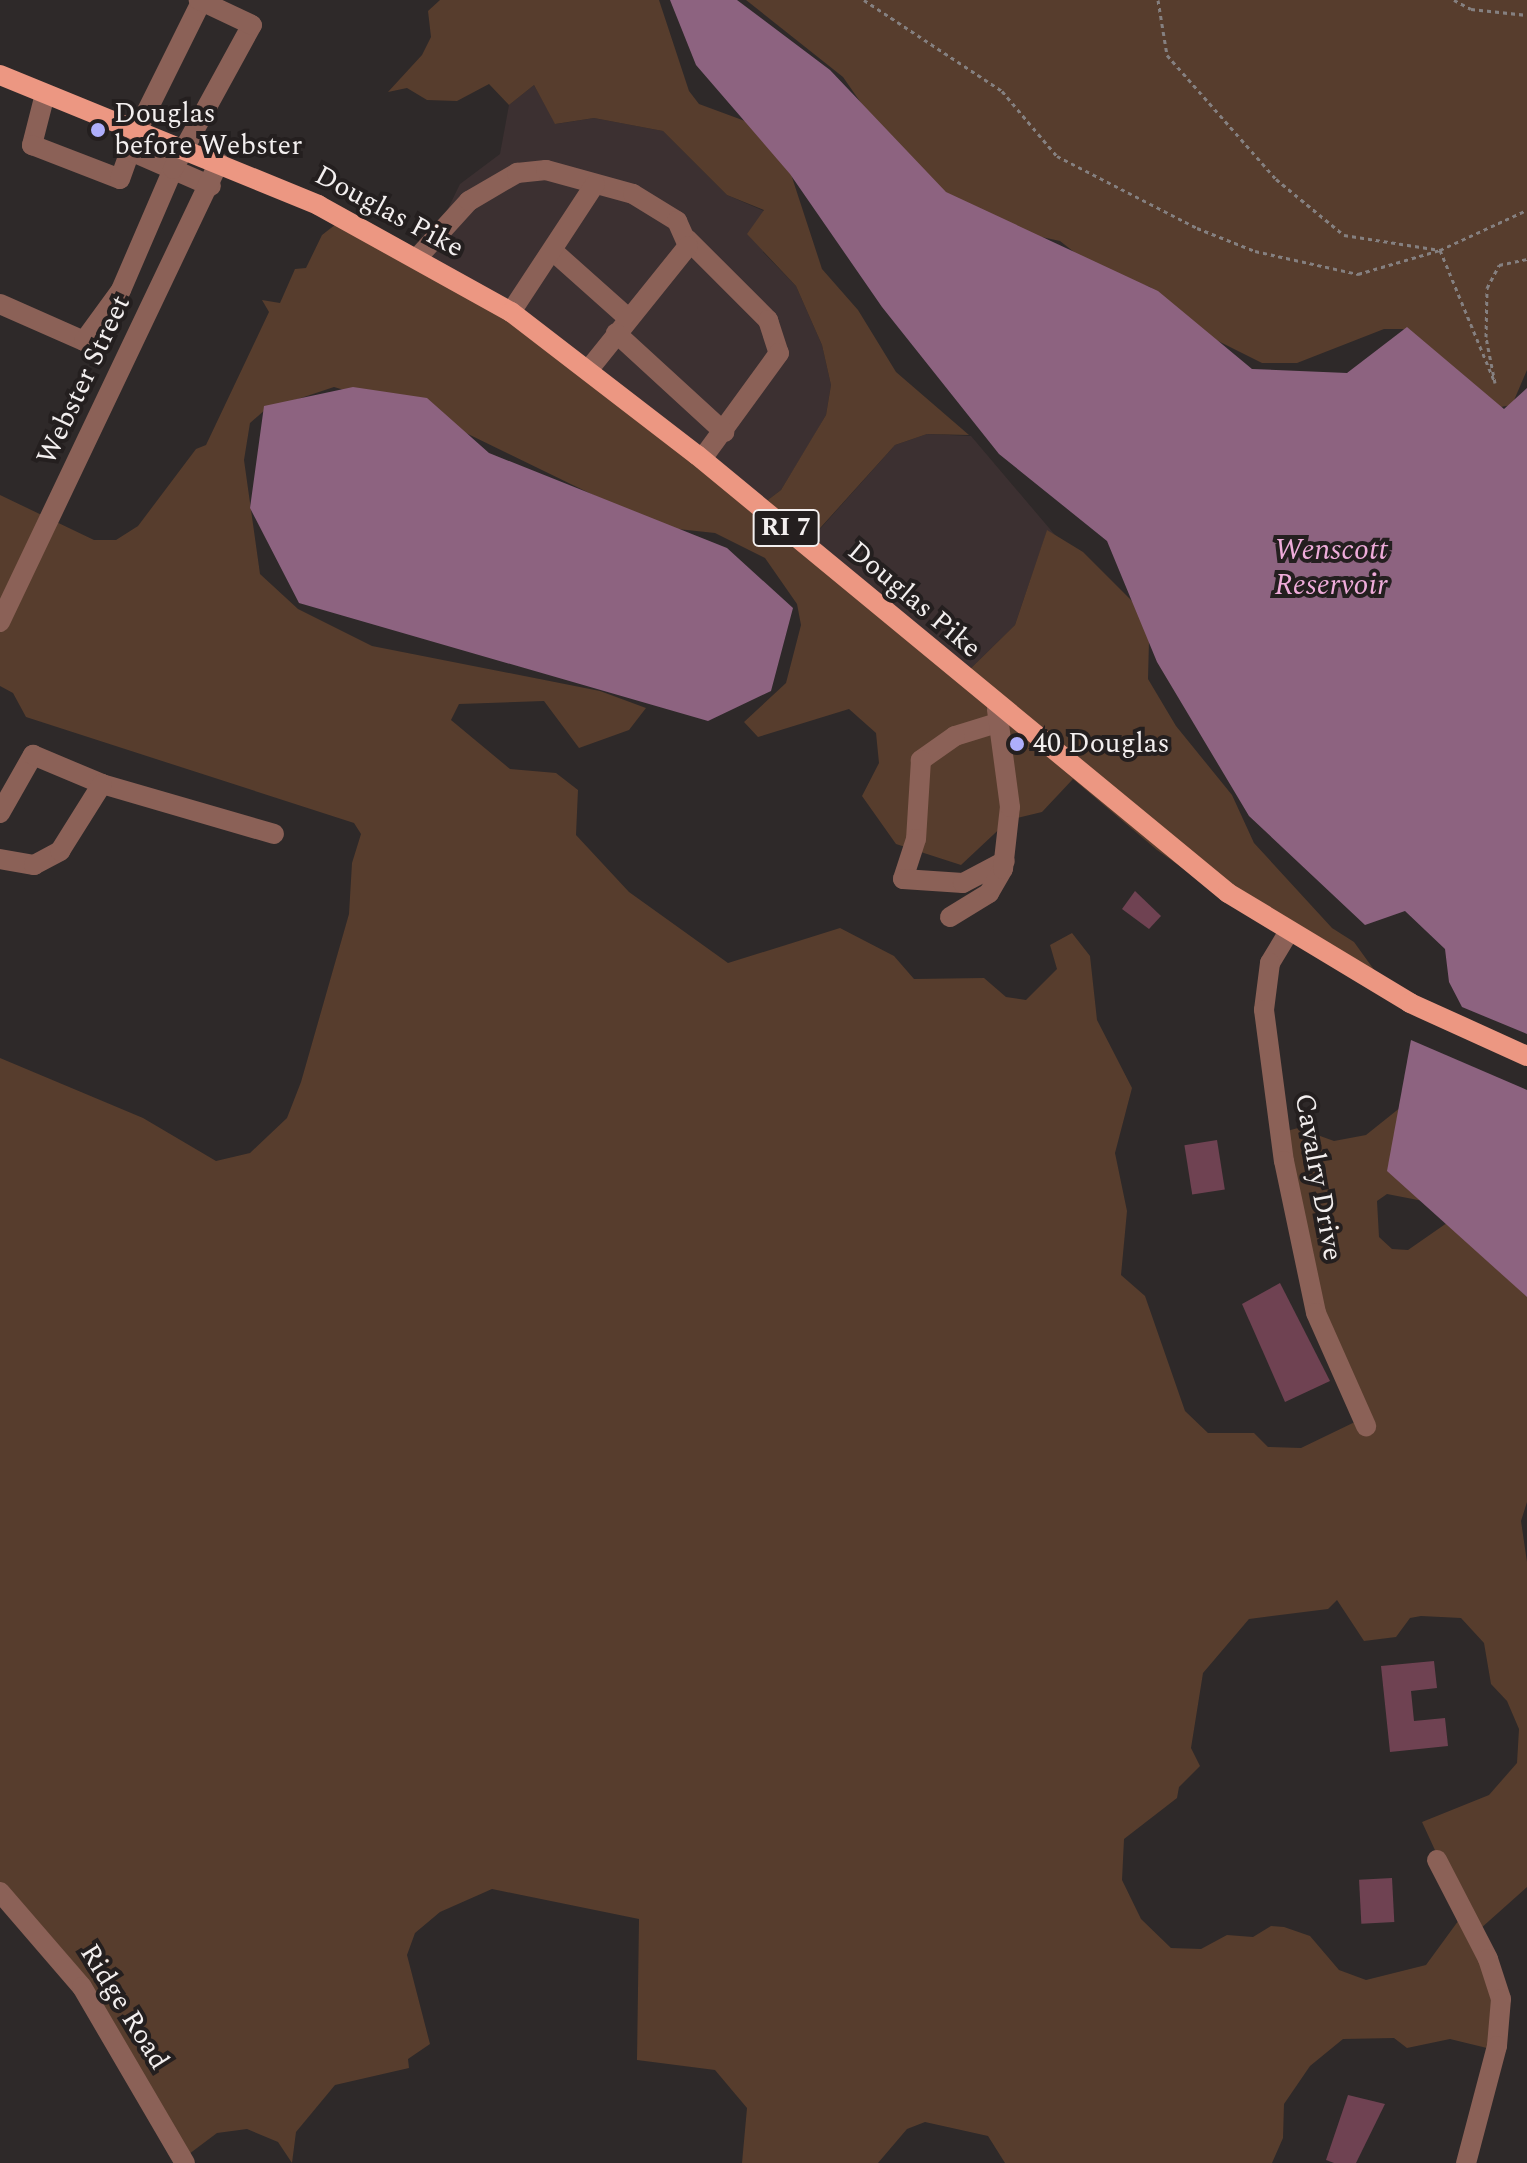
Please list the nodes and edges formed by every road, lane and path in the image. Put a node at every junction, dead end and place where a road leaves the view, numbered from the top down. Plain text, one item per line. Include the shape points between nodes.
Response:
1 (201, 0) edge
2 (864, 0) edge
3 (1158, 0) edge
4 (1454, 0) edge
5 (1527, 15) edge
6 (0, 75) edge
7 (45, 94) junction
8 (138, 129) junction
9 (184, 148) junction
10 (133, 152) junction
11 (219, 162) junction
12 (173, 169) junction
13 (595, 184) junction
14 (211, 186) junction
15 (1527, 210) edge
16 (687, 239) junction
17 (1440, 250) junction
18 (554, 252) junction
19 (418, 257) junction
20 (1527, 259) edge
21 (0, 304) edge
22 (511, 312) junction
23 (622, 325) junction
24 (589, 369) junction
25 (724, 432) junction
26 (702, 459) junction
27 (0, 622) edge
28 (997, 714) junction
29 (102, 784) junction
30 (0, 813) edge
31 (274, 834) dead end
32 (0, 859) edge
33 (1005, 861) junction
34 (950, 917) dead end
35 (1288, 933) junction
36 (1527, 1056) edge
37 (1366, 1426) dead end
38 (1437, 1860) dead end
39 (0, 1892) edge
40 (185, 2163) edge
41 (1466, 2163) edge

1 - 8 street
1 - 9 street via 252,25
2 - 17 path via 1002,91 1057,156 1197,228 1255,251 1358,274
3 - 17 path via 1167,55 1276,179 1344,235
4 - 5 path via 1471,9
6 - 7 main road, Douglas Pike / RI 7
7 - 8 main road, Douglas Pike / RI 7
7 - 10 street via 32,145 120,179
8 - 9 main road, Douglas Pike / RI 7
8 - 10 street
9 - 11 main road, Douglas Pike / RI 7
9 - 12 street
10 - 12 street
11 - 14 street, Webster Street
11 - 19 main road, Douglas Pike / RI 7
12 - 14 street
12 - 21 street via 121,290 84,341
13 - 16 street via 662,211
13 - 18 street
13 - 19 street via 546,170 517,173 469,201
14 - 27 street, Webster Street
15 - 17 path
16 - 23 street
16 - 25 street via 777,335 774,367
17 - 20 path via 1495,383 1486,337 1487,288 1499,265
18 - 22 street
18 - 23 street
19 - 22 main road, Douglas Pike / RI 7
22 - 24 main road, Douglas Pike / RI 7
23 - 24 street
23 - 25 street
24 - 26 main road, Douglas Pike / RI 7
25 - 26 street
26 - 28 main road, Douglas Pike / RI 7
28 - 33 street via 1010,807
28 - 33 street via 921,760 916,839 903,879 963,883
28 - 35 main road, Douglas Pike / RI 7
29 - 30 street via 33,755
29 - 31 street
29 - 32 street via 60,851 34,865
33 - 34 street via 989,893
35 - 36 main road, Douglas Pike / RI 7 via 1410,1003
35 - 37 street, Cavalry Drive via 1270,963 1264,1010 1288,1187 1316,1313
38 - 41 street via 1482,1945 1501,1999 1497,2046
39 - 40 street, Ridge Road via 82,1987

